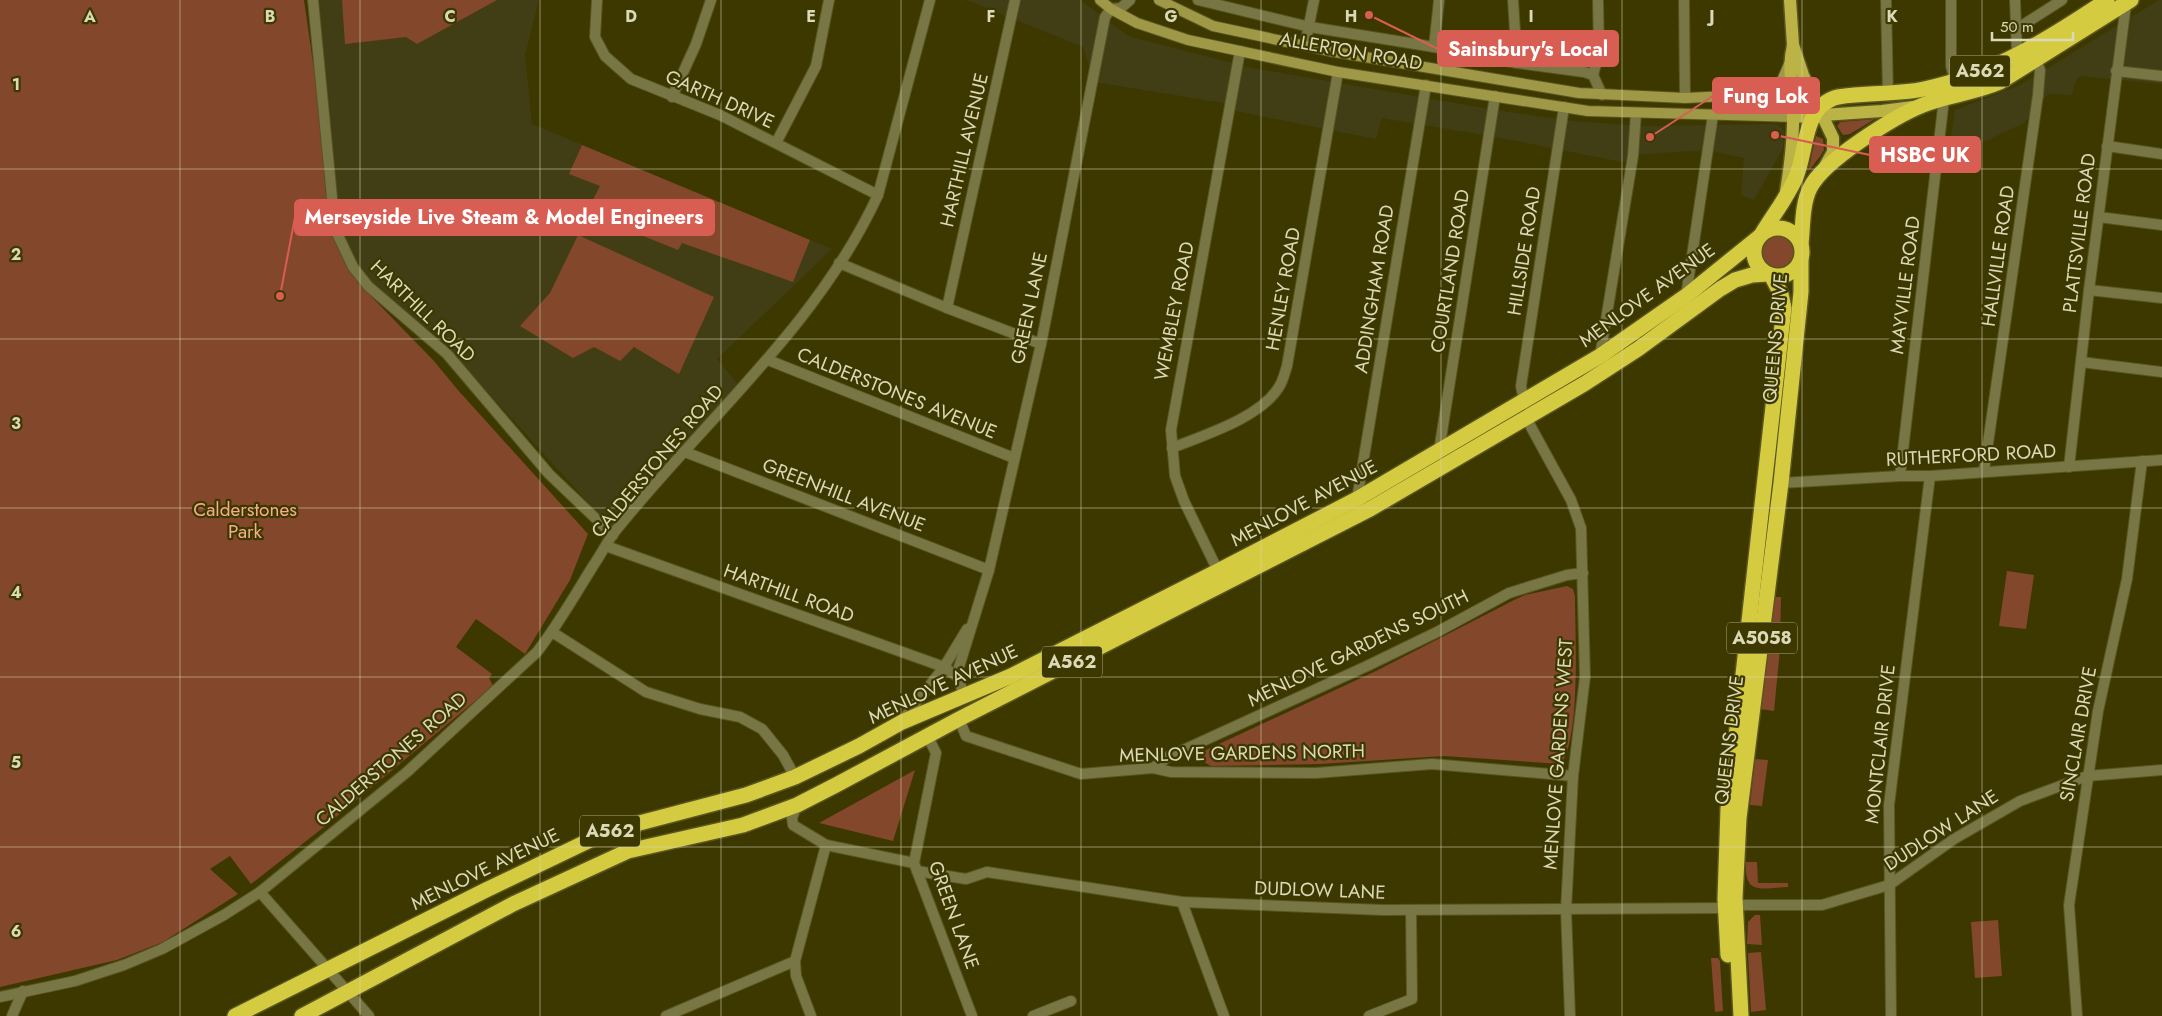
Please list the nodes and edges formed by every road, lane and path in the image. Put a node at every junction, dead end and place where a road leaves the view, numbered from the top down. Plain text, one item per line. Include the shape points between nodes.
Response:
1 (313, 0) edge
2 (597, 0) edge
3 (711, 0) edge
4 (829, 0) edge
5 (930, 0) edge
6 (1016, 0) edge
7 (1100, 0) edge
8 (1130, 0) edge
9 (1198, 0) edge
10 (1314, 0) edge
11 (1439, 0) edge
12 (1513, 0) edge
13 (1598, 0) edge
14 (1684, 0) edge
15 (1790, 0) edge
16 (1886, 0) edge
17 (1951, 0) edge
18 (2015, 0) edge
19 (2062, 0) edge
20 (2107, 0) edge
21 (1165, 1) edge
22 (2128, 2) edge
23 (1111, 9) junction
24 (1310, 27) junction
25 (2015, 30) junction
26 (1305, 45) junction
27 (1793, 45) junction
28 (1434, 47) junction
29 (1240, 51) junction
30 (2027, 53) junction
31 (1517, 63) junction
32 (1789, 63) junction
33 (2116, 71) junction
34 (1338, 72) junction
35 (1592, 75) junction
36 (2162, 76) edge
37 (1955, 81) junction
38 (1426, 85) junction
39 (1602, 95) junction
40 (1767, 95) junction
41 (1888, 95) junction
42 (1495, 96) junction
43 (672, 97) junction
44 (1685, 98) junction
45 (1703, 98) junction
46 (1944, 99) junction
47 (1793, 105) junction
48 (1922, 105) junction
49 (1564, 107) junction
50 (1818, 109) junction
51 (1636, 113) junction
52 (1713, 115) junction
53 (776, 143) junction
54 (2107, 146) junction
55 (2162, 154) edge
56 (1822, 170) junction
57 (878, 195) junction
58 (1784, 197) junction
59 (2099, 217) junction
60 (2162, 225) edge
61 (1761, 235) junction
62 (1801, 244) junction
63 (1801, 261) junction
64 (839, 263) junction
65 (1769, 275) junction
66 (2089, 290) junction
67 (1686, 296) junction
68 (2162, 298) edge
69 (947, 308) junction
70 (1041, 344) junction
71 (1600, 356) junction
72 (768, 360) junction
73 (2081, 362) junction
74 (2162, 372) edge
75 (1524, 401) junction
76 (1526, 418) junction
77 (1172, 448) junction
78 (1439, 451) junction
79 (685, 452) junction
80 (1014, 458) junction
81 (2162, 460) edge
82 (2142, 461) junction
83 (2070, 467) junction
84 (1984, 471) junction
85 (1900, 476) junction
86 (1930, 476) junction
87 (1781, 483) junction
88 (1357, 498) junction
89 (613, 535) junction
90 (606, 546) junction
91 (989, 570) junction
92 (1218, 572) junction
93 (1583, 573) junction
94 (977, 613) junction
95 (552, 632) junction
96 (944, 667) junction
97 (958, 677) junction
98 (964, 696) junction
99 (959, 719) junction
100 (898, 724) junction
101 (928, 736) junction
102 (904, 749) junction
103 (1153, 768) junction
104 (2162, 770) edge
105 (1573, 776) junction
106 (2087, 776) junction
107 (795, 777) junction
108 (797, 805) junction
109 (826, 845) junction
110 (916, 867) junction
111 (1889, 885) junction
112 (260, 892) junction
113 (1182, 902) junction
114 (1730, 907) junction
115 (1411, 910) junction
116 (1566, 910) junction
117 (796, 961) junction
118 (329, 970) junction
119 (23, 991) junction
120 (347, 992) junction
121 (3, 996) edge
122 (1071, 1001) dead end
123 (12, 1016) edge
124 (235, 1016) edge
125 (302, 1016) edge
126 (369, 1016) edge
127 (666, 1016) edge
128 (811, 1016) edge
129 (972, 1016) edge
130 (1033, 1016) edge
131 (1224, 1016) edge
132 (1369, 1016) edge
133 (1570, 1016) edge
134 (1732, 1016) edge
135 (1741, 1016) edge
136 (1891, 1016) edge
137 (2077, 1016) edge

1 - 89 street, HARTHILL ROAD via 335,229 353,268 368,286 447,354 549,474
2 - 43 street, GARTH DRIVE via 595,37 605,56 632,79
3 - 43 street
4 - 53 street via 816,66
5 - 57 street, CALDERSTONES ROAD
6 - 69 street, HARTHILL AVENUE
7 - 23 main road, ALLERTON ROAD
8 - 23 street via 1121,8
9 - 24 street, ALLERTON ROAD
10 - 24 street
11 - 28 street
12 - 31 street
13 - 35 street via 1600,53
14 - 44 street
15 - 27 main road
16 - 41 street
17 - 37 street via 1951,66
18 - 25 street, HALLVILLE ROAD
19 - 25 street
20 - 30 highway, ALLERTON ROAD / A562
21 - 26 main road, ALLERTON ROAD via 1213,26
22 - 30 highway, ALLERTON ROAD / A562
22 - 33 street, PLATTSVILLE ROAD
23 - 29 main road, ALLERTON ROAD via 1138,23 1188,40
23 - 70 street, GREEN LANE via 1105,17
24 - 26 street
24 - 28 street, ALLERTON ROAD
25 - 30 street, HALLVILLE ROAD
26 - 39 main road, ALLERTON ROAD
27 - 32 main road
27 - 50 main road
28 - 31 street, ALLERTON ROAD
29 - 34 main road, ALLERTON ROAD
29 - 77 street, WEMBLEY ROAD via 1176,396
30 - 37 highway, ALLERTON ROAD / A562
30 - 46 highway, ALLERTON ROAD / A562 via 1993,85
30 - 84 street, HALLVILLE ROAD via 2040,78
31 - 35 street, ALLERTON ROAD
32 - 40 main road via 1780,85
32 - 47 main road
33 - 36 street
33 - 54 street, PLATTSVILLE ROAD
34 - 38 main road, ALLERTON ROAD
34 - 77 street, HENLEY ROAD via 1288,366 1279,388 1262,405 1233,422
35 - 39 street
37 - 41 highway, ALLERTON ROAD / A562
38 - 42 main road, ALLERTON ROAD
38 - 88 street, ADDINGHAM ROAD
39 - 44 main road, ALLERTON ROAD
40 - 45 main road, ALLERTON ROAD
40 - 47 main road, ALLERTON ROAD
41 - 50 highway, ALLERTON ROAD / A562 via 1837,97
42 - 49 main road, ALLERTON ROAD
42 - 78 street, COURTLAND ROAD
43 - 53 street, GARTH DRIVE via 720,115
44 - 45 main road, ALLERTON ROAD
45 - 47 main road via 1732,103
46 - 48 highway, ALLERTON ROAD / A562
46 - 85 street, MAYVILLE ROAD
47 - 50 main road, ALLERTON ROAD
47 - 50 main road, ALLERTON ROAD
47 - 52 main road, ALLERTON ROAD
47 - 58 main road via 1793,154
48 - 50 main road, ALLERTON ROAD via 1882,111
48 - 56 highway, A562 via 1860,141
49 - 51 main road, ALLERTON ROAD
49 - 75 street, HILLSIDE ROAD via 1521,386
50 - 56 main road via 1830,129 1834,145
50 - 58 highway, A562 via 1809,130 1802,163
51 - 52 main road, ALLERTON ROAD
51 - 71 street via 1633,156
52 - 67 street
53 - 57 street, GARTH DRIVE
54 - 55 street
54 - 59 street, PLATTSVILLE ROAD
56 - 62 highway, A562 via 1810,188 1804,207
57 - 64 street, CALDERSTONES ROAD via 865,224
58 - 61 highway, A562
59 - 60 street
59 - 66 street, PLATTSVILLE ROAD
61 - 62 highway via 1785,228 1798,237
61 - 65 highway, A562 via 1754,258
61 - 67 highway, MENLOVE AVENUE / A562
62 - 63 highway, A562
63 - 65 highway, A562 via 1785,276
63 - 87 highway, QUEENS DRIVE / A5058 via 1801,292
64 - 69 street
64 - 72 street, CALDERSTONES ROAD
65 - 76 highway, MENLOVE AVENUE / A562 via 1752,275 1720,289 1638,349
65 - 114 highway, QUEENS DRIVE / A5058 via 1781,294 1784,308 1728,808
66 - 68 street
66 - 73 street, PLATTSVILLE ROAD
67 - 71 highway, MENLOVE AVENUE / A562
69 - 70 street
70 - 80 street, GREEN LANE
71 - 75 highway, MENLOVE AVENUE / A562
72 - 79 street, CALDERSTONES ROAD
72 - 80 street, CALDERSTONES AVENUE
73 - 74 street
73 - 83 street, PLATTSVILLE ROAD
75 - 78 highway, MENLOVE AVENUE / A562
76 - 93 street, MENLOVE GARDENS WEST via 1571,500 1581,528
76 - 99 highway, MENLOVE AVENUE / A562 via 1370,508
77 - 92 street, WEMBLEY ROAD via 1175,476
78 - 88 highway, MENLOVE AVENUE / A562
79 - 89 street, CALDERSTONES ROAD
79 - 91 street, GREENHILL AVENUE
80 - 91 street, GREEN LANE
81 - 82 street, RUTHERFORD ROAD
82 - 83 street, RUTHERFORD ROAD
82 - 106 street, SINCLAIR DRIVE via 2127,579
83 - 84 street, RUTHERFORD ROAD
84 - 86 street, RUTHERFORD ROAD
85 - 86 street, RUTHERFORD ROAD
85 - 87 street, RUTHERFORD ROAD
86 - 111 street, MONTCLAIR DRIVE via 1888,805
87 - 114 highway, QUEENS DRIVE / A5058
88 - 92 highway, MENLOVE AVENUE / A562
89 - 90 street, CALDERSTONES ROAD
90 - 95 street, CALDERSTONES ROAD
90 - 96 street, HARTHILL ROAD
91 - 94 street, GREEN LANE
92 - 98 highway, MENLOVE AVENUE / A562 via 1011,676
93 - 103 street, MENLOVE GARDENS SOUTH via 1566,575 1509,593 1437,632 1168,757
93 - 105 street, MENLOVE GARDENS WEST via 1585,677
94 - 96 street, GREEN LANE
94 - 97 street, GREEN LANE
95 - 107 street via 646,692 700,709 740,717 762,729 784,755
95 - 112 street, CALDERSTONES ROAD via 537,652 407,772
96 - 97 street, HARTHILL ROAD
96 - 100 street, GREEN LANE
97 - 98 street
98 - 99 highway
98 - 100 highway, MENLOVE AVENUE / A562
99 - 101 highway, MENLOVE AVENUE / A562
99 - 103 street, MENLOVE GARDENS NORTH via 966,736 1081,774
100 - 102 highway
100 - 107 highway, MENLOVE AVENUE / A562
101 - 102 highway, MENLOVE AVENUE / A562
101 - 110 street, GREEN LANE via 936,753
102 - 108 highway, MENLOVE AVENUE / A562
103 - 105 street, MENLOVE GARDENS NORTH via 1171,772 1316,773 1432,764
104 - 106 street, DUDLOW LANE
105 - 116 street, MENLOVE GARDENS WEST
106 - 111 street, DUDLOW LANE via 2020,801 1954,839
106 - 137 street, SINCLAIR DRIVE via 2069,905
107 - 118 highway, MENLOVE AVENUE / A562 via 746,795 609,831
108 - 109 street, DUDLOW LANE via 793,825
108 - 120 highway, MENLOVE AVENUE / A562 via 742,825 628,851 513,904
109 - 110 street, DUDLOW LANE
109 - 117 street
110 - 113 street, DUDLOW LANE via 966,879 987,872
110 - 129 street, GREEN LANE
111 - 114 street, DUDLOW LANE via 1822,905
111 - 136 street, MONTCLAIR DRIVE
112 - 118 street
112 - 119 street, CALDERSTONES ROAD via 162,949 124,965 75,981
113 - 115 street, DUDLOW LANE
113 - 131 street
114 - 116 street, DUDLOW LANE
114 - 134 highway, QUEENS DRIVE / A5058
114 - 135 highway, QUEENS DRIVE / A5058
115 - 116 street, DUDLOW LANE
115 - 132 street via 1412,999
116 - 133 street, MENLOVE GARDENS WEST
117 - 127 street
117 - 128 street via 796,976
118 - 120 street
118 - 124 highway, MENLOVE AVENUE / A562
119 - 121 street, CALDERSTONES ROAD
119 - 123 street
120 - 125 highway, MENLOVE AVENUE / A562
120 - 126 street
122 - 130 street

